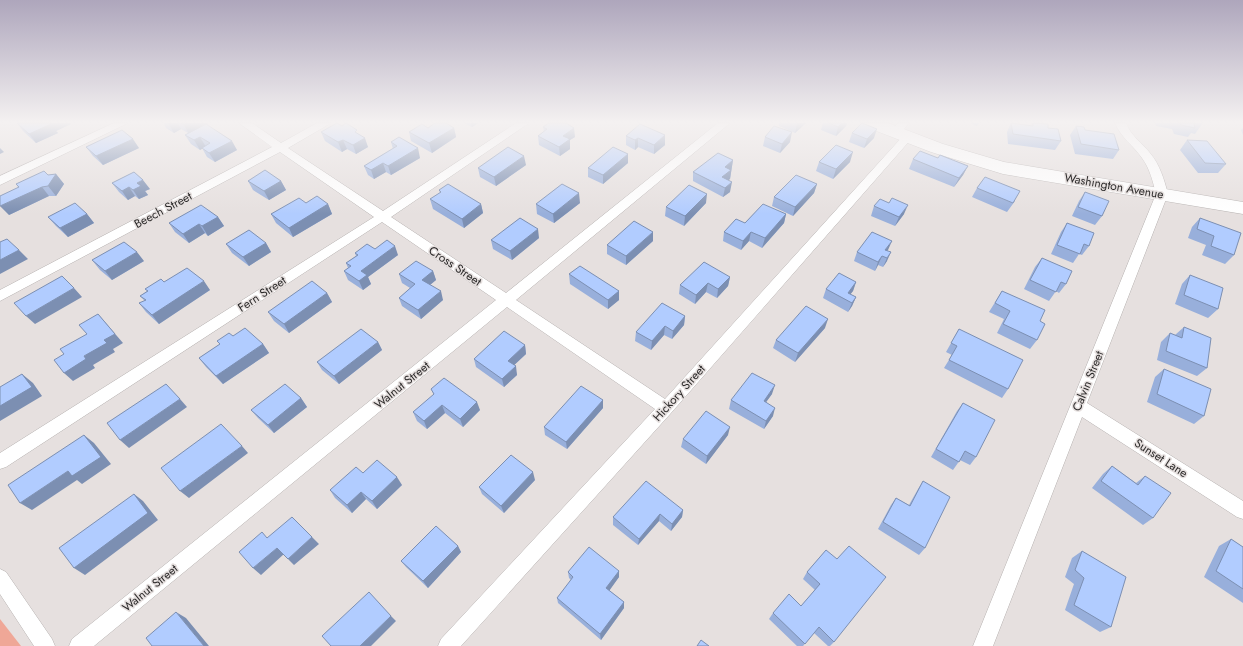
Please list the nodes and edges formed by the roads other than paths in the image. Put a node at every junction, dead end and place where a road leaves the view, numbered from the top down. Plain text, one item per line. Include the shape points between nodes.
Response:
1 (59, 153) edge
2 (271, 153) edge
3 (289, 153) edge
4 (478, 153) edge
5 (688, 153) edge
6 (883, 153) edge
7 (954, 153) edge
8 (1144, 153) edge
9 (0, 181) edge
10 (1162, 194) junction
11 (1243, 208) edge
12 (382, 217) junction
13 (0, 296) edge
14 (506, 300) junction
15 (1078, 406) junction
16 (666, 408) junction
17 (0, 462) edge
18 (1243, 511) edge
19 (0, 578) edge
20 (987, 644) edge
21 (44, 646) edge
22 (79, 646) edge
23 (448, 646) edge

1 - 9 street
2 - 13 street, Beech Street
3 - 12 street, Cross Street
4 - 12 street, Fern Street
5 - 14 street, Walnut Street
6 - 16 street, Hickory Street
7 - 10 main road, Washington Avenue via 1004,168
8 - 10 street via 1153,166
10 - 11 main road, Washington Avenue
10 - 15 street, Calvin Street
12 - 14 street, Cross Street
12 - 17 street, Fern Street
14 - 16 street, Cross Street
14 - 22 street, Walnut Street
15 - 18 street, Sunset Lane
15 - 20 street, Calvin Street
16 - 23 street, Hickory Street
19 - 21 street

